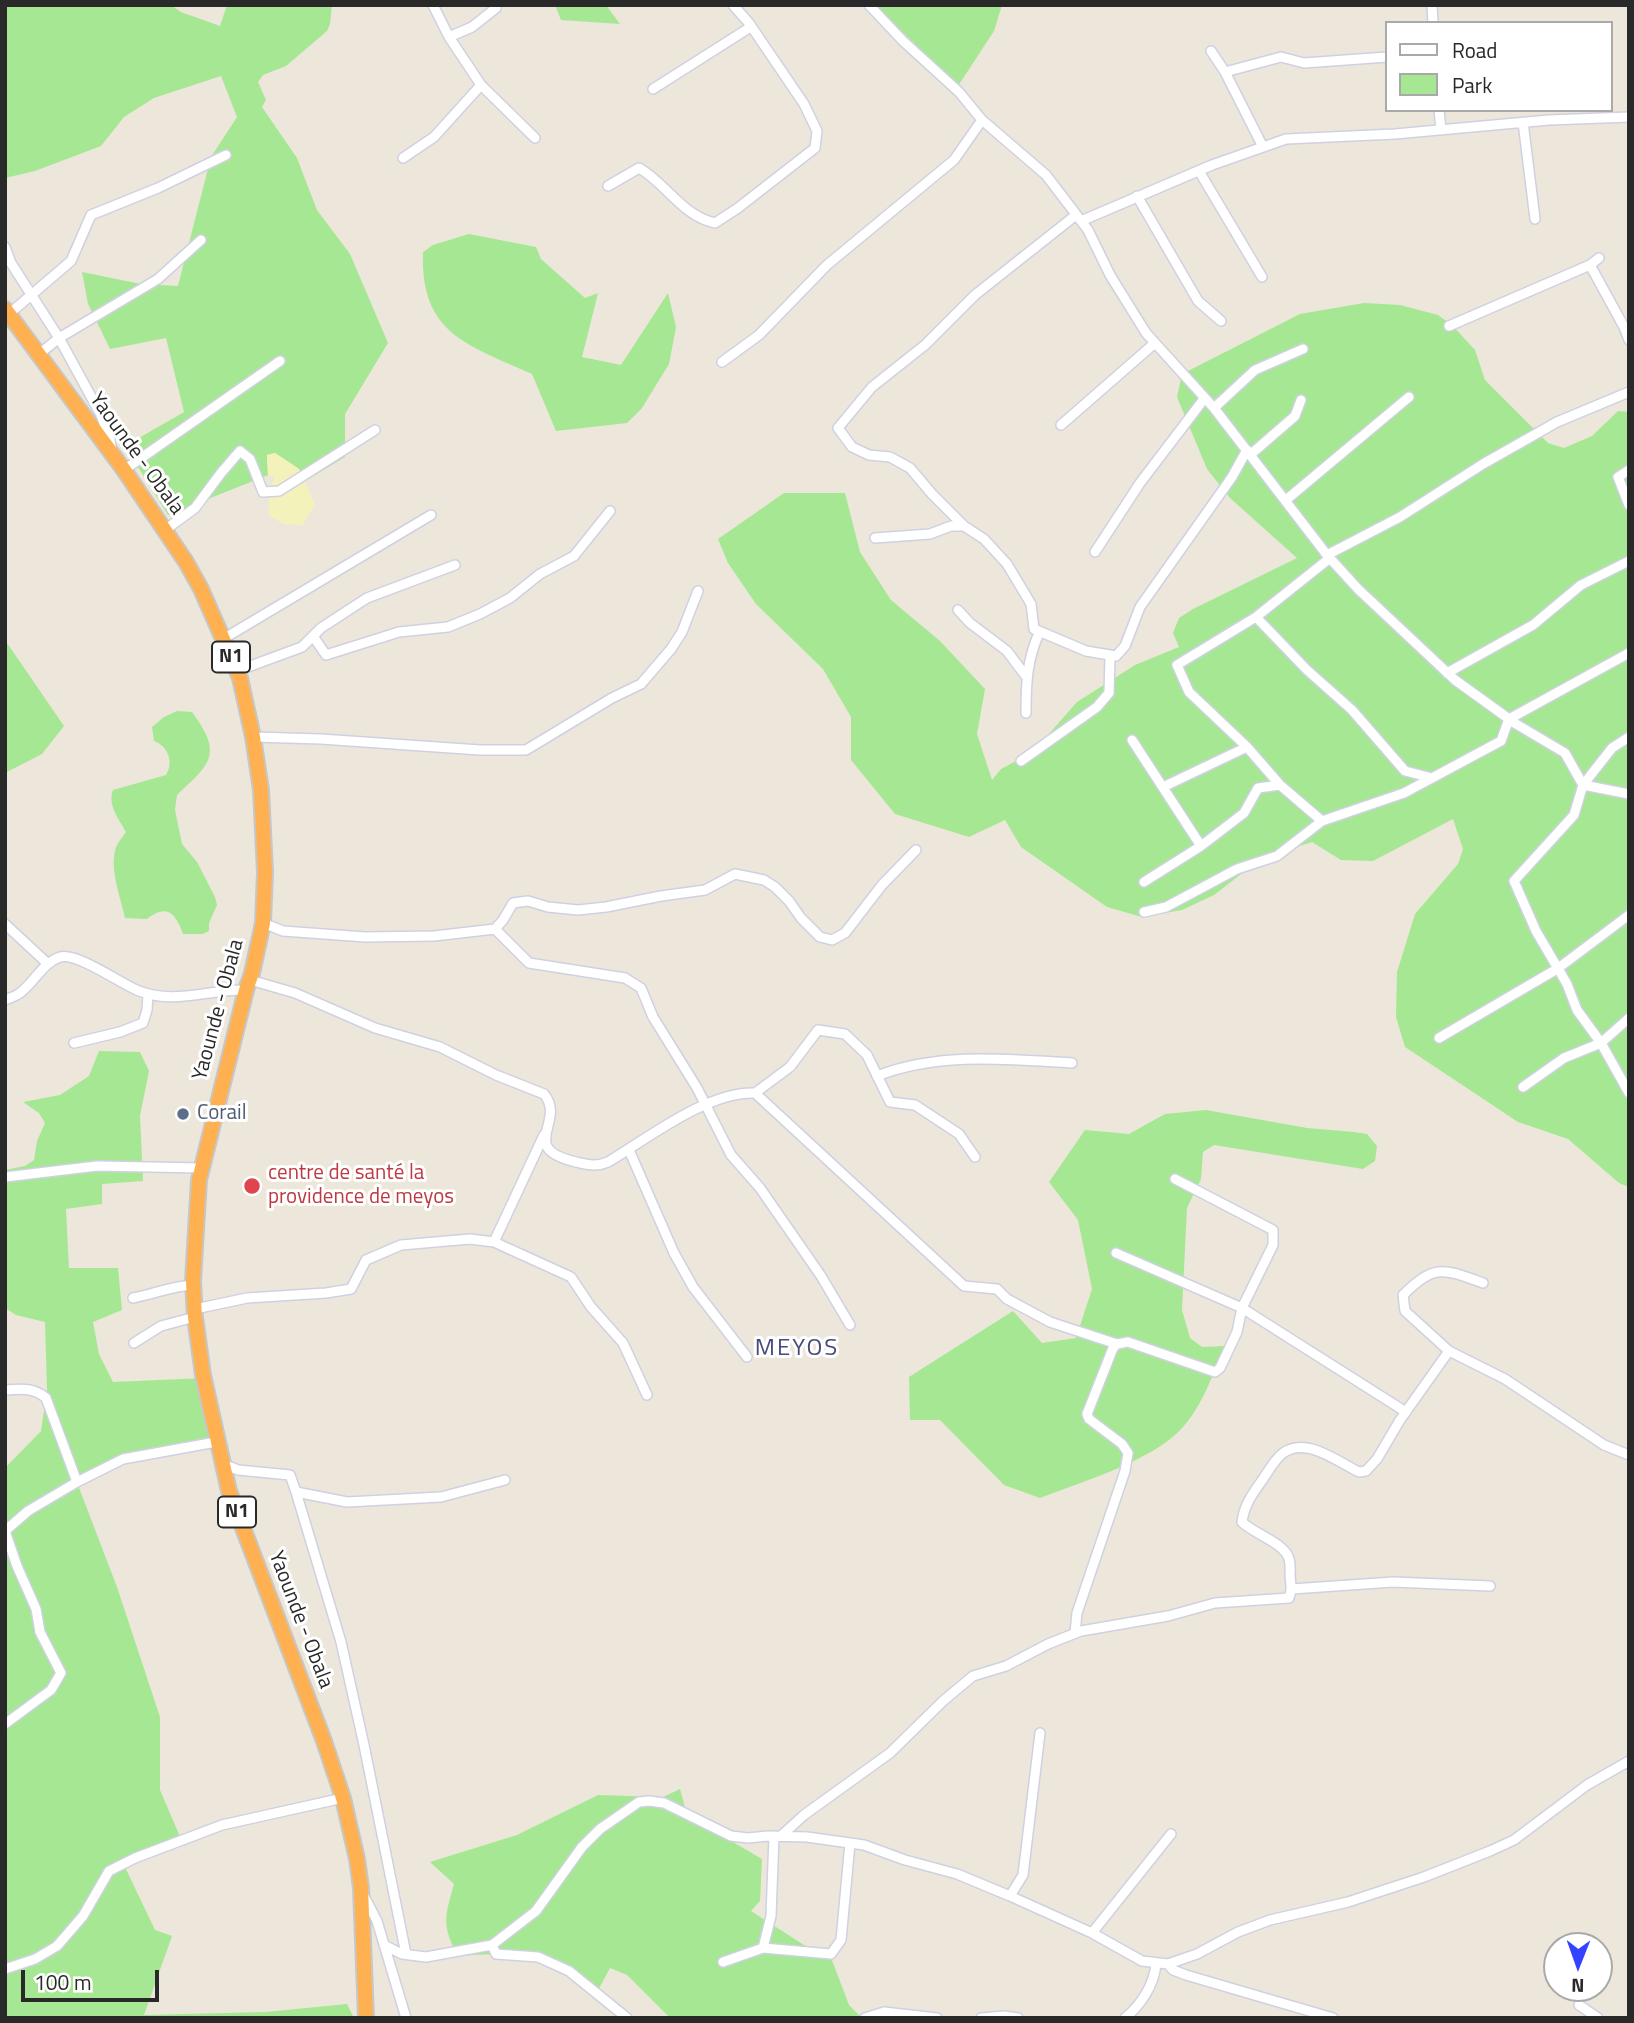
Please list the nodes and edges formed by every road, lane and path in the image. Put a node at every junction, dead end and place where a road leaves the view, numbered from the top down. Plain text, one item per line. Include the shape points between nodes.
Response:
1 (433, 5) edge
2 (733, 5) edge
3 (869, 5) edge
4 (496, 8) dead end
5 (749, 23) junction
6 (449, 37) junction
7 (1211, 51) dead end
8 (1386, 58) edge
9 (1225, 72) junction
10 (481, 85) junction
11 (653, 89) dead end
12 (1440, 112) edge
13 (1629, 117) edge
14 (982, 120) junction
15 (1523, 122) junction
16 (1441, 130) junction
17 (535, 138) dead end
18 (1263, 147) junction
19 (226, 155) dead end
20 (403, 158) dead end
21 (1199, 171) junction
22 (608, 186) dead end
23 (1137, 197) junction
24 (1079, 218) junction
25 (1535, 219) dead end
26 (201, 240) dead end
27 (5, 247) edge
28 (1599, 258) dead end
29 (1590, 265) junction
30 (1262, 277) dead end
31 (31, 295) junction
32 (6, 311) edge
33 (1221, 321) dead end
34 (1450, 326) dead end
35 (1626, 326) edge
36 (59, 338) junction
37 (1629, 340) edge
38 (1155, 343) junction
39 (1303, 349) dead end
40 (38, 355) junction
41 (280, 361) dead end
42 (722, 362) dead end
43 (1629, 392) edge
44 (1409, 397) dead end
45 (1204, 399) junction
46 (1301, 400) dead end
47 (1214, 408) junction
48 (1061, 425) dead end
49 (375, 430) dead end
50 (1248, 452) junction
51 (112, 457) junction
52 (124, 470) junction
53 (1629, 470) edge
54 (1286, 500) junction
55 (1629, 505) edge
56 (610, 511) dead end
57 (431, 515) dead end
58 (964, 526) junction
59 (165, 530) junction
60 (875, 538) dead end
61 (1095, 552) dead end
62 (1328, 556) junction
63 (1629, 561) edge
64 (454, 565) dead end
65 (698, 591) dead end
66 (958, 610) dead end
67 (1256, 617) junction
68 (1039, 633) junction
69 (313, 636) junction
70 (223, 639) junction
71 (1629, 653) edge
72 (1110, 656) junction
73 (237, 671) junction
74 (1447, 673) junction
75 (1026, 674) junction
76 (1026, 713) dead end
77 (1509, 719) junction
78 (253, 737) junction
79 (1629, 737) edge
80 (1132, 740) dead end
81 (1247, 747) junction
82 (1021, 761) dead end
83 (1432, 778) junction
84 (1280, 785) junction
85 (1583, 785) junction
86 (1163, 787) junction
87 (1629, 794) edge
88 (1322, 821) junction
89 (1201, 846) junction
90 (916, 850) dead end
91 (1144, 882) dead end
92 (1144, 912) dead end
93 (1629, 915) edge
94 (263, 923) junction
95 (5, 924) edge
96 (495, 929) junction
97 (47, 963) junction
98 (1557, 969) junction
99 (248, 985) junction
100 (148, 994) junction
101 (5, 1000) edge
102 (1629, 1018) edge
103 (1439, 1038) dead end
104 (74, 1043) dead end
105 (1601, 1043) junction
106 (1072, 1063) dead end
107 (877, 1076) junction
108 (1522, 1087) dead end
109 (755, 1093) junction
110 (1629, 1093) edge
111 (705, 1105) junction
112 (545, 1134) junction
113 (629, 1150) junction
114 (975, 1157) dead end
115 (201, 1168) junction
116 (5, 1177) edge
117 (1175, 1179) dead end
118 (494, 1242) junction
119 (1116, 1252) dead end
120 (1483, 1283) dead end
121 (193, 1285) junction
122 (133, 1298) dead end
123 (1242, 1308) junction
124 (195, 1313) junction
125 (850, 1325) dead end
126 (134, 1343) dead end
127 (1116, 1344) junction
128 (1449, 1351) junction
129 (747, 1357) dead end
130 (5, 1390) edge
131 (647, 1395) dead end
132 (1406, 1412) junction
133 (216, 1441) junction
134 (1629, 1455) edge
135 (221, 1463) junction
136 (505, 1480) dead end
137 (77, 1482) junction
138 (296, 1492) junction
139 (6, 1540) edge
140 (1490, 1586) dead end
141 (1292, 1589) junction
142 (1075, 1633) junction
143 (5, 1724) edge
144 (1040, 1733) dead end
145 (1629, 1760) edge
146 (343, 1798) junction
147 (1171, 1834) dead end
148 (778, 1836) junction
149 (850, 1843) junction
150 (361, 1888) junction
151 (1010, 1896) junction
152 (1092, 1933) junction
153 (384, 1945) junction
154 (492, 1945) junction
155 (763, 1948) junction
156 (406, 1954) junction
157 (723, 1962) dead end
158 (1156, 1964) junction
159 (1168, 1964) junction
160 (5, 1969) edge
161 (1579, 2005) dead end
162 (366, 2018) edge
163 (406, 2018) edge
164 (628, 2018) edge
165 (865, 2018) edge
166 (937, 2018) edge
167 (981, 2018) edge
168 (1018, 2018) edge
169 (1125, 2018) edge
170 (1333, 2018) edge
171 (1598, 2018) edge

1 - 6 street
2 - 5 street
3 - 14 street
4 - 6 street via 472,27
5 - 11 street via 740,35
5 - 22 street via 804,104 817,131 815,148 715,223 669,195 639,168
6 - 10 street
7 - 9 street
8 - 9 street via 1304,63 1281,57
9 - 18 street
10 - 17 street
10 - 20 street via 434,137
12 - 16 street
13 - 15 street
14 - 24 street via 1046,175
14 - 42 street via 954,160 827,265 759,335
15 - 16 street
15 - 25 street
16 - 18 street via 1286,139
18 - 21 street
19 - 31 street via 91,215 71,261
21 - 23 street
21 - 30 street
23 - 24 street
23 - 33 street via 1198,301
24 - 38 street
24 - 58 street via 975,295 925,345 872,387 838,428 852,447 890,457 910,468
26 - 36 street via 158,279
27 - 31 street
28 - 29 street
29 - 34 street
29 - 35 street
31 - 32 street
31 - 36 street
32 - 40 highway, Yaounde - Obala / N1
35 - 37 street
36 - 40 street
36 - 51 street via 100,413
38 - 45 street
38 - 48 street
39 - 47 street via 1255,370
40 - 51 highway, Yaounde - Obala / N1
41 - 52 street
43 - 62 street via 1557,422
44 - 54 street
45 - 47 street
45 - 61 street
46 - 50 street via 1295,416
47 - 50 street
49 - 59 street via 279,491 264,492 250,459 240,451 195,508
50 - 54 street
50 - 72 street via 1140,607 1122,652
51 - 52 highway, Yaounde - Obala / N1
52 - 59 highway, Yaounde - Obala / N1
53 - 55 street via 1618,477
54 - 62 street
56 - 69 street via 574,556 481,614 448,626 399,632 326,655
57 - 70 street
58 - 60 street
58 - 68 street via 984,539 1007,564 1031,604 1034,629
59 - 70 highway, Yaounde - Obala / N1 via 201,589
62 - 67 street
62 - 74 street
63 - 74 street via 1581,585 1534,625
64 - 69 street via 367,598
65 - 78 street via 682,632 641,684 526,750
66 - 75 street via 1007,651
67 - 81 street via 1177,665 1189,692
67 - 83 street via 1352,710 1405,771
68 - 72 street
68 - 75 street
69 - 73 street via 302,647
70 - 73 highway, Yaounde - Obala / N1
71 - 77 street
72 - 82 street via 1110,693
73 - 78 highway, Yaounde - Obala / N1
74 - 77 street
75 - 76 street
77 - 83 street via 1502,741
77 - 85 street via 1565,753
78 - 94 highway, Yaounde - Obala / N1 via 261,790
79 - 85 street via 1612,748
80 - 86 street
81 - 84 street
81 - 86 street
83 - 88 street via 1404,793
84 - 88 street
84 - 89 street via 1258,788 1244,813
85 - 87 street
85 - 98 street via 1574,816 1514,881
86 - 89 street
88 - 92 street via 1277,856 1237,869 1166,907
89 - 91 street
90 - 96 street via 845,933 832,940 820,937 775,887 735,874 705,890 606,907 578,910 528,901 513,903
93 - 98 street
94 - 96 street via 283,931 365,937
94 - 99 highway, Yaounde - Obala / N1
95 - 97 street
96 - 111 street via 529,963 625,978 641,988
97 - 100 street via 66,957
97 - 101 street via 19,993
98 - 103 street
98 - 105 street via 1577,1010
99 - 100 street via 181,998
99 - 112 street via 295,993 375,1028 439,1046 544,1094 551,1108
99 - 115 highway, Yaounde - Obala / N1
100 - 104 street via 143,1023
102 - 105 street
105 - 108 street via 1564,1058
105 - 110 street
106 - 107 street via 969,1059 905,1065
107 - 109 street via 867,1055 845,1034 818,1030 790,1068
107 - 114 street via 890,1102 915,1105 959,1134
109 - 111 street via 743,1092
109 - 127 street via 964,1286 997,1289 1050,1322
111 - 113 street
111 - 125 street via 731,1155 760,1188
112 - 113 street via 545,1143 555,1156 597,1166
112 - 118 street
113 - 129 street via 693,1287
115 - 116 street via 97,1166
115 - 121 highway, Yaounde - Obala / N1
117 - 123 street via 1273,1230 1273,1245
118 - 124 street via 470,1239 401,1245 366,1261 351,1289 247,1298
118 - 131 street via 571,1277 623,1343
119 - 123 street
120 - 128 street via 1436,1271 1422,1276 1403,1295 1405,1311
121 - 122 street
121 - 124 highway, Yaounde - Obala / N1
123 - 127 street via 1237,1332 1215,1372 1128,1342
123 - 132 street
124 - 126 street
124 - 133 highway, Yaounde - Obala / N1
127 - 142 street via 1087,1414 1128,1453 1077,1613
128 - 132 street
128 - 134 street via 1505,1379 1604,1445
130 - 137 street via 27,1388 46,1398
132 - 141 street via 1366,1471 1297,1447 1278,1458 1257,1487 1243,1509 1242,1522 1289,1557
133 - 135 highway, Yaounde - Obala / N1
133 - 137 street via 123,1459
135 - 138 street via 238,1471 290,1475
135 - 146 highway, Yaounde - Obala / N1
136 - 138 street via 441,1497 347,1502
137 - 139 street via 28,1511 5,1531
138 - 156 street via 341,1642
139 - 143 street via 36,1609 40,1632 61,1673 51,1690
140 - 141 street via 1393,1582
141 - 142 street via 1289,1598 1215,1603
142 - 148 street via 974,1676 890,1753
144 - 151 street via 1023,1875
145 - 159 street via 1514,1840 1490,1851 1348,1902 1270,1920
146 - 150 highway, Yaounde - Obala / N1
146 - 160 street via 222,1825 135,1858 110,1871 83,1916 57,1946
147 - 152 street
148 - 149 street
148 - 154 street via 731,1836 664,1803 639,1802 600,1829 536,1911
148 - 155 street via 771,1916
149 - 151 street via 957,1874
149 - 155 street via 841,1940 831,1954
150 - 153 street
150 - 162 highway, Yaounde - Obala / N1
151 - 152 street
152 - 158 street
153 - 156 street
153 - 163 street
154 - 156 street via 426,1956
154 - 164 street via 496,1954 538,1957 569,1970
155 - 157 street
158 - 159 street
158 - 169 street via 1143,1999
159 - 170 street via 1186,1975
161 - 171 street
165 - 166 street via 884,2012
167 - 168 street

